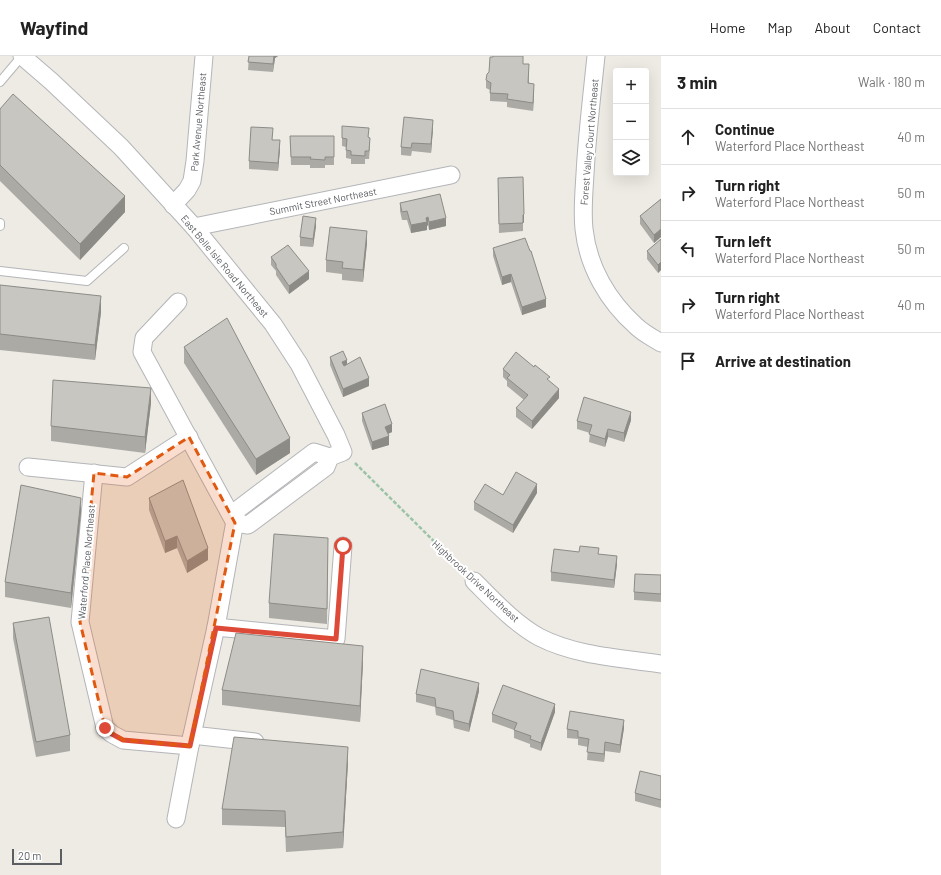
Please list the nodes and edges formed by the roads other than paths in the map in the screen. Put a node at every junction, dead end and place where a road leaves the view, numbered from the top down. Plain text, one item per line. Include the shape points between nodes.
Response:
1 (204, 56) edge
2 (596, 56) edge
3 (25, 57) edge
4 (0, 82) edge
5 (451, 176) dead end
6 (173, 205) junction
7 (0, 223) edge
8 (0, 226) edge
9 (194, 227) junction
10 (124, 248) dead end
11 (0, 271) edge
12 (178, 302) dead end
13 (661, 343) edge
14 (189, 437) junction
15 (28, 467) dead end
16 (94, 473) junction
17 (235, 523) junction
18 (343, 546) dead end
19 (474, 581) road end
20 (216, 628) junction
21 (661, 664) edge
22 (191, 741) junction
23 (271, 744) edge
24 (176, 818) dead end

1 - 6 street, Park Avenue Northeast via 192,181
2 - 13 street, Forest Valley Court Northeast via 583,210 589,257 615,306 636,327
3 - 4 lane
3 - 6 street, East Belle Isle Road Northeast via 121,148
5 - 9 street, Summit Street Northeast
6 - 9 street, East Belle Isle Road Northeast
7 - 8 lane
9 - 17 street, East Belle Isle Road Northeast via 273,324 299,364 336,435 336,455 326,467 248,525
10 - 11 lane via 87,281
12 - 14 street via 144,338 142,352
14 - 16 street via 127,477
14 - 17 street
15 - 16 street
16 - 22 street, Waterford Place Northeast via 80,622 105,728 123,740
17 - 20 street
18 - 20 street via 336,639
19 - 21 street, Highbrook Drive Northeast via 508,614 538,637 573,651
20 - 22 street
22 - 23 street, Waterford Place Northeast
22 - 24 street

